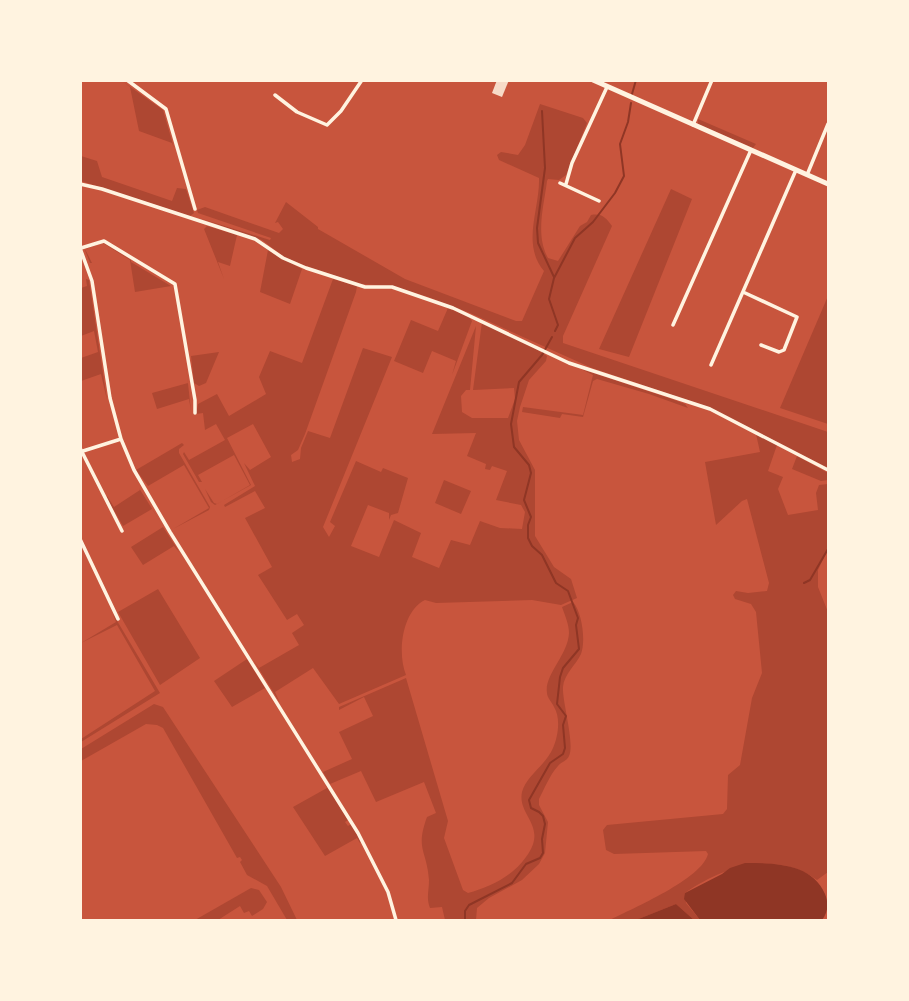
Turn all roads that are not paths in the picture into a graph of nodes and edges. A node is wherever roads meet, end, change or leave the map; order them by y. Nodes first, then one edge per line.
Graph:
1 (127, 80) edge
2 (362, 80) edge
3 (593, 80) edge
4 (712, 80) edge
5 (607, 87) junction
6 (275, 95) dead end
7 (828, 124) edge
8 (693, 125) junction
9 (751, 150) junction
10 (796, 170) junction
11 (807, 175) junction
12 (560, 183) dead end
13 (80, 184) edge
14 (566, 184) junction
15 (828, 184) edge
16 (600, 201) dead end
17 (195, 209) dead end
18 (81, 248) edge
19 (743, 292) junction
20 (673, 325) dead end
21 (761, 345) dead end
22 (711, 365) dead end
23 (195, 413) dead end
24 (121, 439) junction
25 (81, 450) edge
26 (828, 470) edge
27 (122, 531) dead end
28 (80, 539) edge
29 (118, 619) dead end
30 (396, 920) edge

1 - 17 street
2 - 6 street
3 - 5 main road
4 - 8 street
5 - 8 main road
5 - 14 street
7 - 11 street
8 - 9 main road
9 - 10 main road
9 - 20 street
10 - 11 main road
10 - 19 street
11 - 15 main road
12 - 14 street
13 - 26 street
14 - 16 street
18 - 23 street
18 - 24 street
19 - 21 street
19 - 22 street
24 - 25 street
24 - 30 street
25 - 27 street
28 - 29 street

